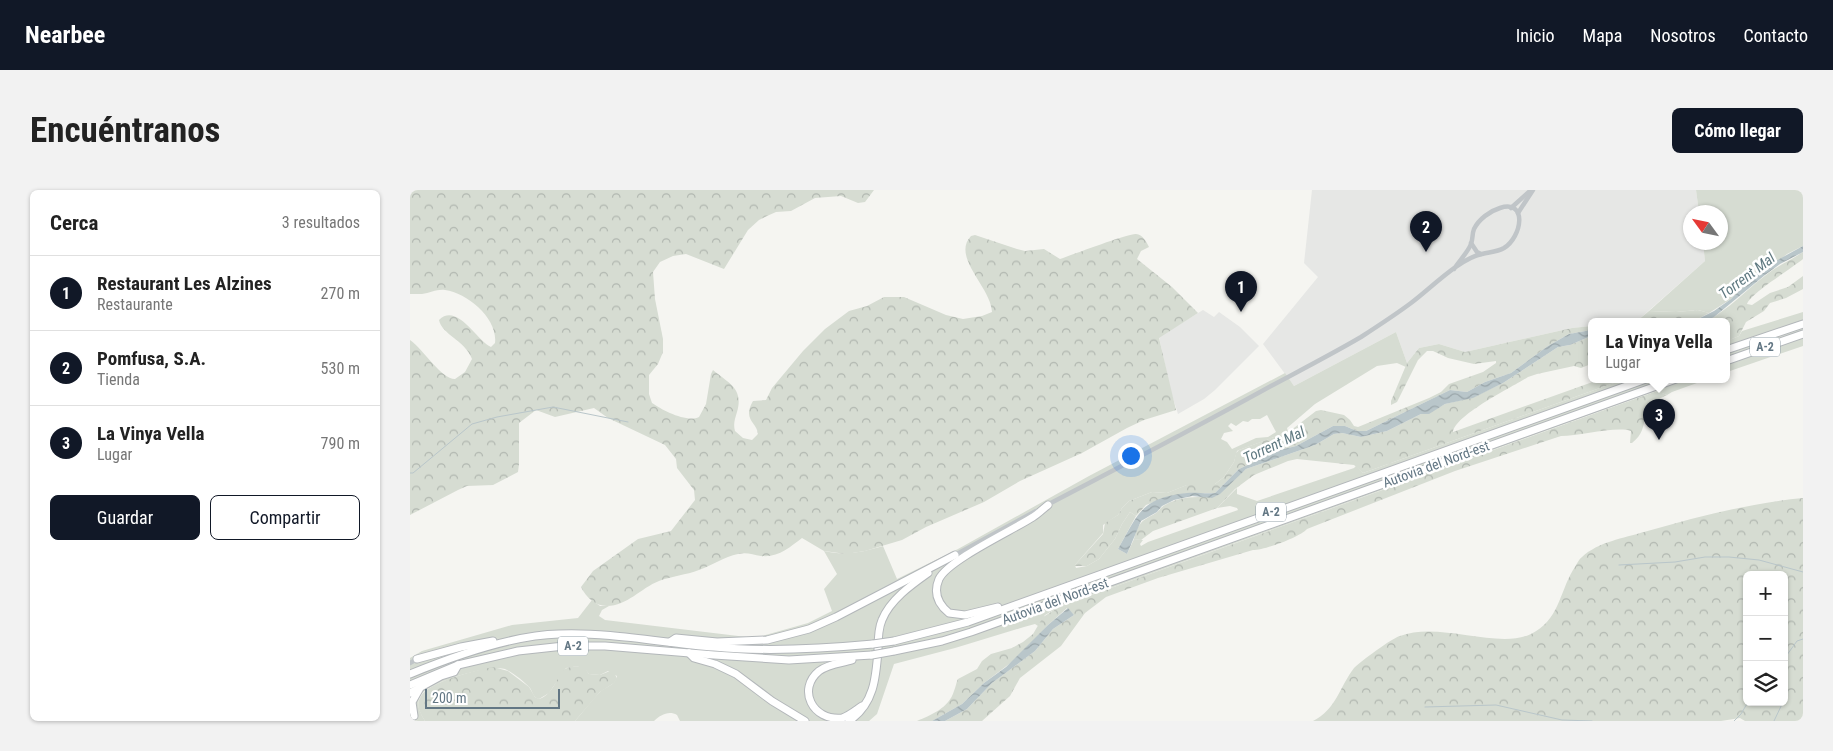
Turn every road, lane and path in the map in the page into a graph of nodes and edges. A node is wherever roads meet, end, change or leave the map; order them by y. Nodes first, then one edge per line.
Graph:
1 (1532, 190) edge
2 (1511, 208) junction
3 (1518, 213) junction
4 (1471, 243) junction
5 (1481, 254) junction
6 (1454, 269) junction
7 (1803, 324) edge
8 (1803, 334) edge
9 (1730, 349) edge
10 (1730, 360) edge
11 (1635, 383) edge
12 (1665, 383) edge
13 (1048, 505) junction
14 (955, 555) junction
15 (1011, 606) junction
16 (543, 635) junction
17 (670, 642) junction
18 (689, 653) junction
19 (870, 655) junction
20 (412, 661) edge
21 (458, 665) junction
22 (410, 674) edge
23 (410, 685) edge
24 (421, 687) junction
25 (410, 693) edge
26 (869, 702) junction
27 (413, 717) edge
28 (805, 721) edge
29 (849, 721) edge

1 - 2 street
1 - 3 street
2 - 3 street
2 - 4 street
3 - 5 street
4 - 5 street
4 - 6 street
5 - 6 street
6 - 13 street
7 - 9 highway, A-2
8 - 10 highway, A-2
11 - 15 highway, Autovia del Nord-est / A-2
12 - 19 highway, Autovia del Nord-est / A-2, bridge
13 - 14 street
13 - 15 highway
14 - 17 highway
14 - 26 highway
15 - 17 highway, Autovia del Nord-est / A-2, bridge
16 - 17 highway, Autovia del Nord-est / A-2
16 - 20 highway
16 - 22 highway, Autovia del Nord-est / A-2
18 - 19 highway, Autovia del Nord-est / A-2
18 - 21 highway, Autovia del Nord-est / A-2
18 - 28 highway
19 - 26 highway
21 - 23 highway, Autovia del Nord-est / A-2
21 - 24 highway
24 - 25 highway
24 - 27 highway
26 - 29 highway

